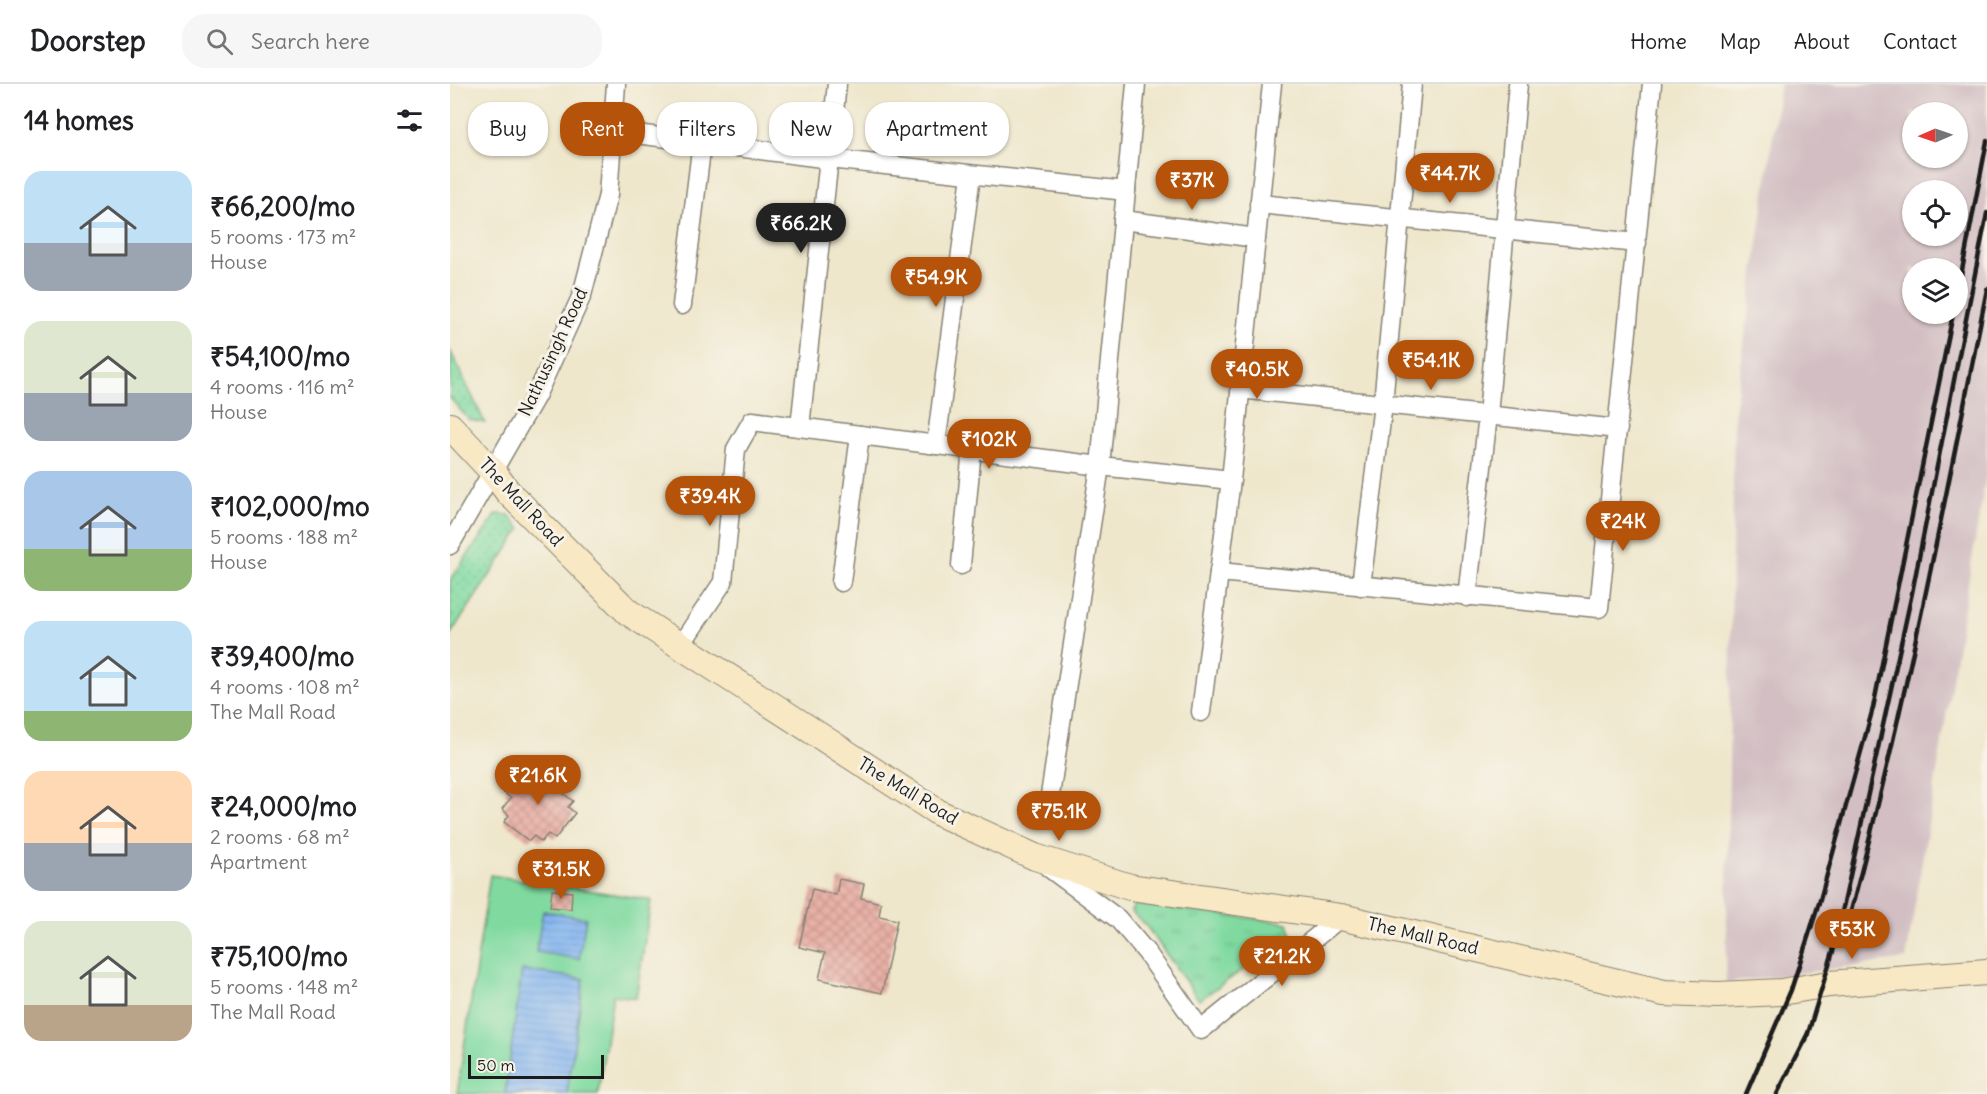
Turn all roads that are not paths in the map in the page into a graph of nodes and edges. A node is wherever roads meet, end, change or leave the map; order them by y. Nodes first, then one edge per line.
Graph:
1 (616, 84) edge
2 (837, 84) edge
3 (1136, 84) edge
4 (1272, 84) edge
5 (1412, 84) edge
6 (1518, 84) edge
7 (1652, 84) edge
8 (615, 102) edge
9 (757, 149) edge
10 (611, 156) edge
11 (700, 156) edge
12 (830, 159) junction
13 (971, 175) junction
14 (1126, 191) junction
15 (1259, 204) junction
16 (1400, 217) junction
17 (1123, 220) junction
18 (1503, 227) junction
19 (1256, 238) junction
20 (1636, 243) junction
21 (682, 305) dead end
22 (1240, 389) junction
23 (1383, 404) junction
24 (1488, 415) junction
25 (450, 426) edge
26 (800, 427) junction
27 (1618, 429) junction
28 (860, 435) junction
29 (936, 445) junction
30 (972, 449) junction
31 (1100, 466) junction
32 (493, 472) junction
33 (1231, 480) junction
34 (450, 545) edge
35 (961, 565) dead end
36 (1219, 572) junction
37 (842, 582) dead end
38 (1361, 586) junction
39 (1467, 597) junction
40 (680, 646) junction
41 (1201, 712) dead end
42 (1049, 802) dead end
43 (1035, 857) junction
44 (1341, 917) junction
45 (1987, 972) edge

1 - 8 street, Nathusingh Road
2 - 12 street
3 - 14 street
4 - 15 street
5 - 16 street
6 - 18 street
7 - 20 street
9 - 12 street
10 - 32 street, Nathusingh Road
11 - 21 street
12 - 13 street
12 - 26 street
13 - 14 street
13 - 29 street
14 - 17 street
15 - 16 street
15 - 19 street
16 - 18 street
16 - 23 street
17 - 19 street
17 - 31 street
18 - 20 street
18 - 24 street
19 - 22 street
20 - 27 street
22 - 23 street
22 - 33 street
23 - 24 street
23 - 38 street
24 - 27 street
24 - 39 street
25 - 32 street, The Mall Road
26 - 28 street
26 - 40 street
27 - 39 street
28 - 29 street
28 - 37 street
29 - 30 street
30 - 31 street
30 - 35 street
31 - 33 street
31 - 42 street
32 - 34 street, Nathusingh Road
32 - 40 street, The Mall Road
33 - 36 street
36 - 38 street
36 - 41 street
38 - 39 street
40 - 43 street, The Mall Road
43 - 44 street, The Mall Road
43 - 44 street
44 - 45 street, The Mall Road

